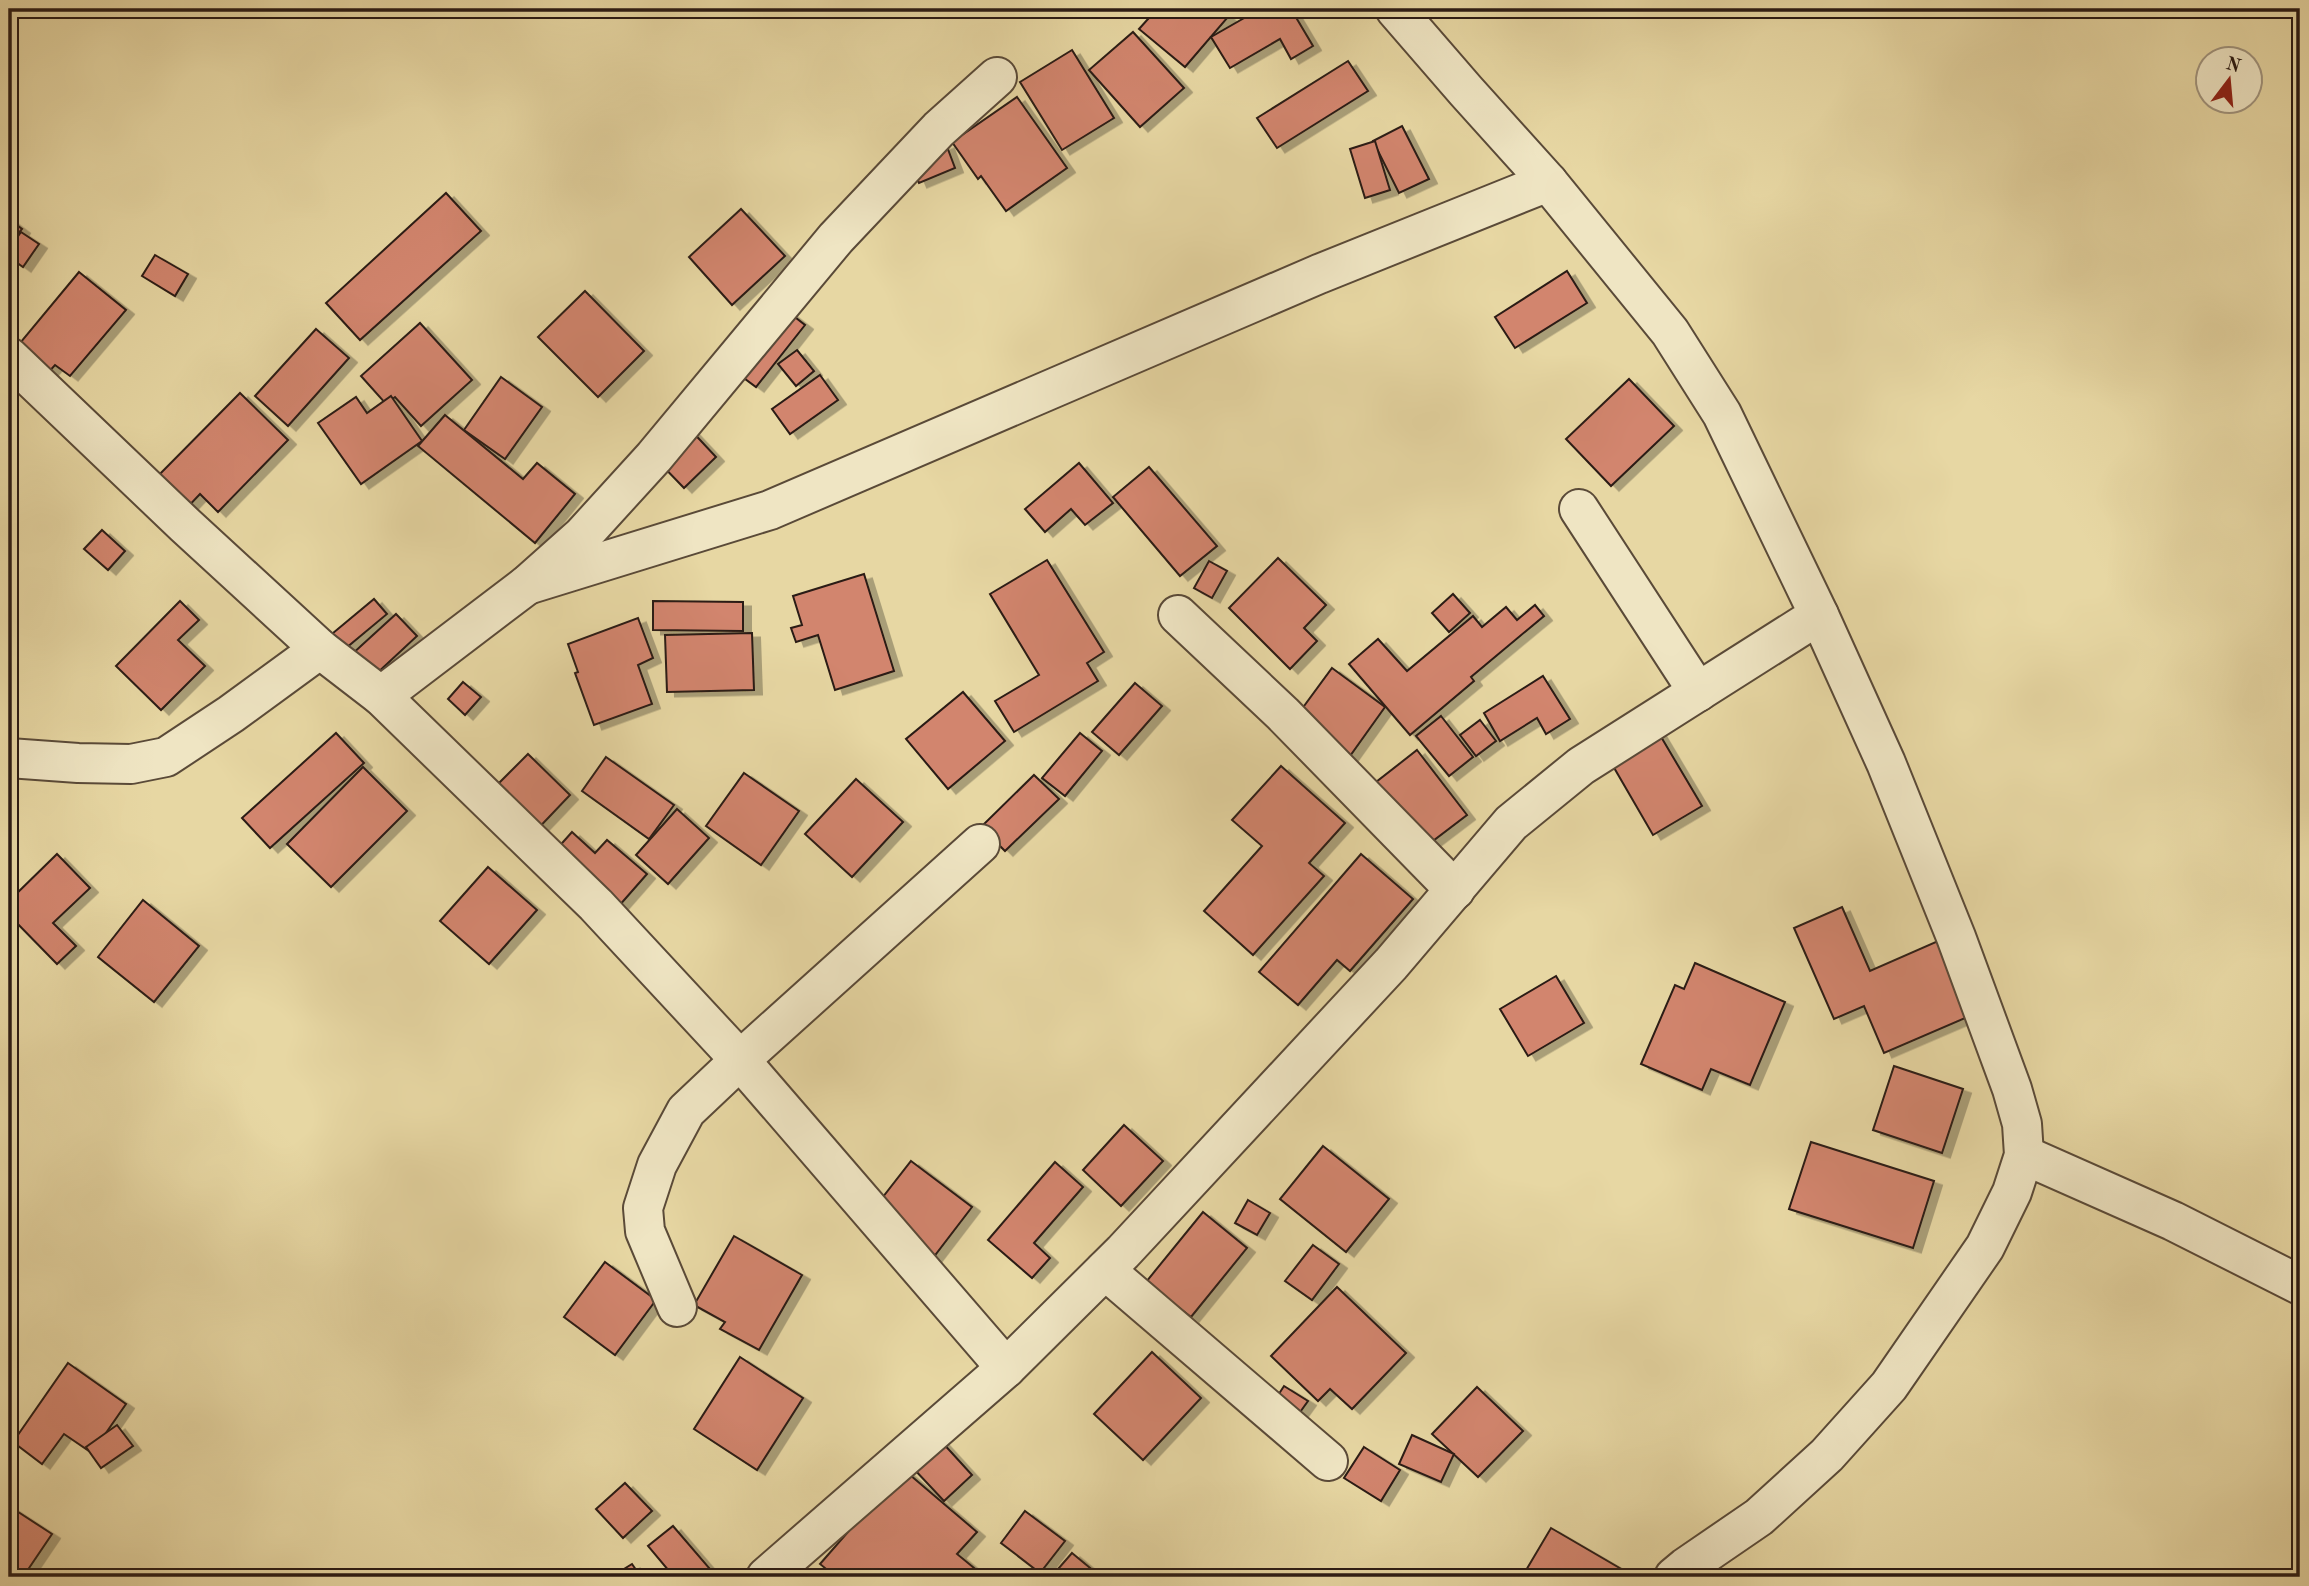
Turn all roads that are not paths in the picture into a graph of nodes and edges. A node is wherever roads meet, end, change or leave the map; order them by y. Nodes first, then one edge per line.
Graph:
1 (1395, 9) edge
2 (998, 77) dead end
3 (1548, 182) junction
4 (9, 357) edge
5 (1579, 509) dead end
6 (527, 585) junction
7 (1178, 615) dead end
8 (1819, 615) junction
9 (320, 649) junction
10 (1698, 692) junction
11 (381, 696) junction
12 (9, 758) edge
13 (980, 845) dead end
14 (1455, 890) junction
15 (740, 1060) junction
16 (2024, 1156) junction
17 (1105, 1270) junction
18 (2300, 1285) edge
19 (677, 1307) dead end
20 (1006, 1368) junction
21 (1328, 1461) dead end
22 (766, 1577) edge
23 (1674, 1577) edge

1 - 3 street
2 - 6 street
3 - 6 street
3 - 8 street
4 - 9 street
5 - 10 street
6 - 11 street
7 - 14 street
8 - 10 street
8 - 16 street
9 - 11 street
9 - 12 street
10 - 14 street
11 - 15 street
13 - 15 street
14 - 17 street
15 - 19 street
15 - 20 street
16 - 18 street
16 - 23 street
17 - 20 street
17 - 21 street
20 - 22 street

